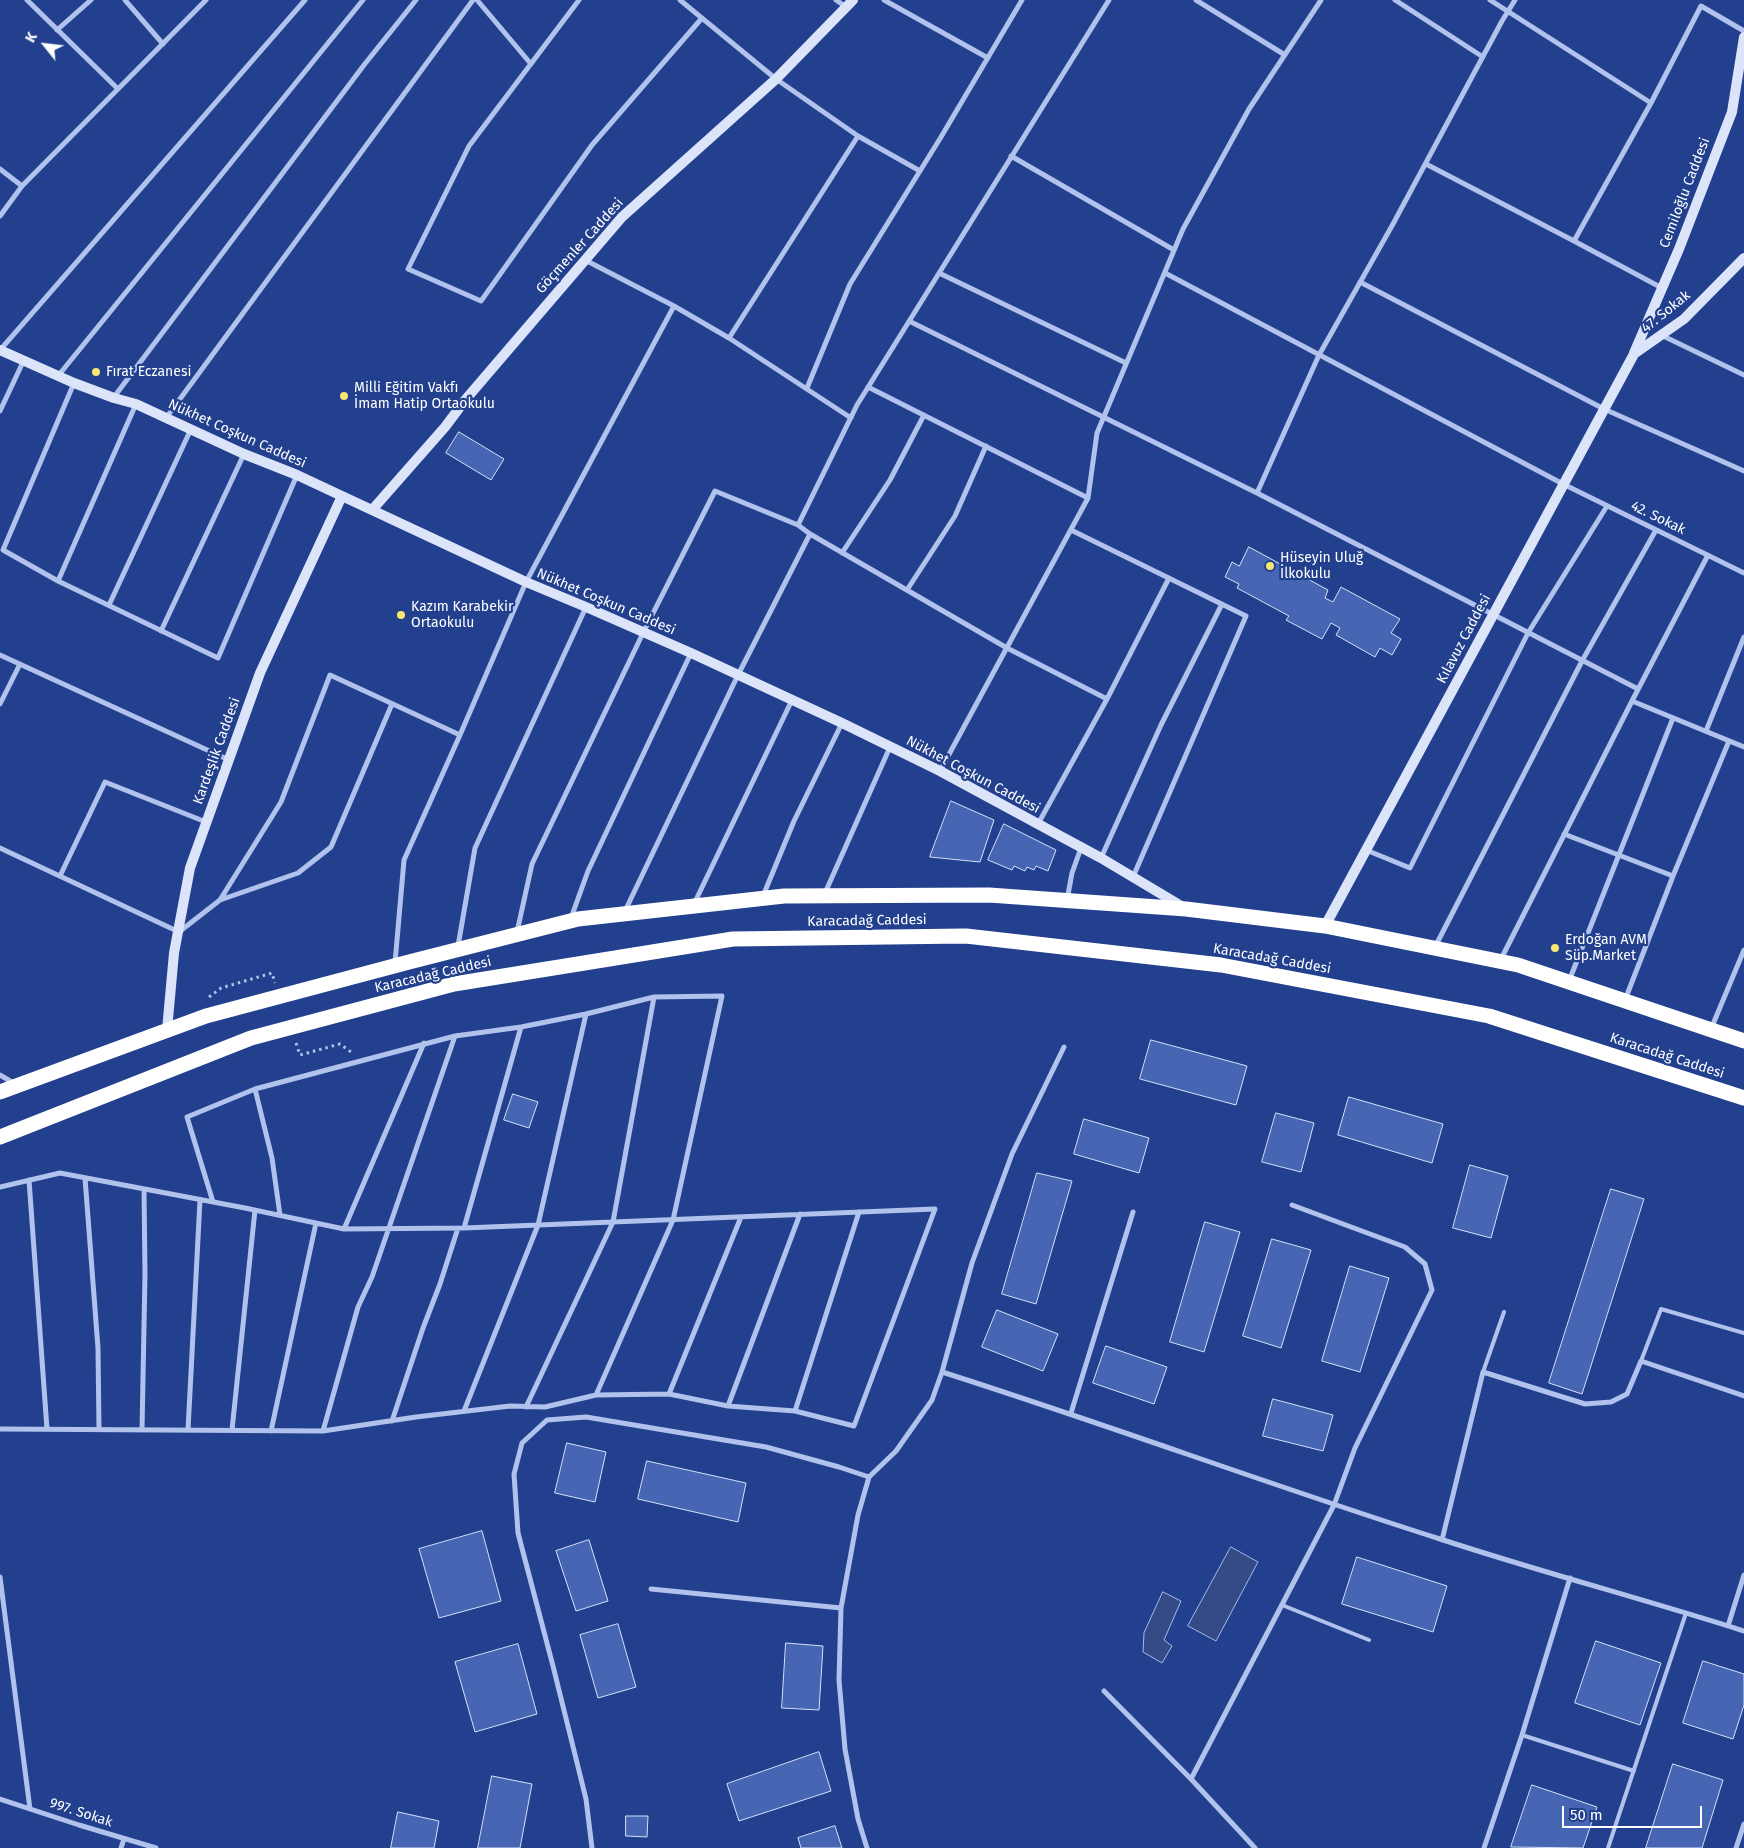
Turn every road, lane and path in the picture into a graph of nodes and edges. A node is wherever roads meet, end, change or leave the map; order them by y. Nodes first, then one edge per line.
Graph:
1 (27, 0) edge
2 (90, 0) edge
3 (125, 0) edge
4 (206, 0) edge
5 (305, 0) edge
6 (363, 0) edge
7 (416, 0) edge
8 (473, 0) edge
9 (477, 0) edge
10 (680, 0) edge
11 (836, 0) edge
12 (884, 0) edge
13 (1022, 0) edge
14 (1109, 0) edge
15 (1196, 0) edge
16 (1321, 0) edge
17 (1395, 0) edge
18 (1490, 0) edge
19 (1515, 0) edge
20 (575, 1) edge
21 (850, 4) edge
22 (1508, 12) junction
23 (702, 18) junction
24 (57, 30) junction
25 (1744, 30) edge
26 (1744, 37) edge
27 (162, 44) junction
28 (1285, 56) junction
29 (1482, 57) junction
30 (988, 58) junction
31 (531, 64) junction
32 (776, 79) junction
33 (118, 89) junction
34 (1651, 103) junction
35 (858, 136) junction
36 (1011, 156) junction
37 (1426, 164) junction
38 (0, 169) edge
39 (920, 171) junction
40 (22, 186) junction
41 (0, 216) edge
42 (1574, 241) junction
43 (1174, 250) junction
44 (584, 260) junction
45 (1743, 262) edge
46 (939, 273) junction
47 (1164, 273) junction
48 (1360, 282) junction
49 (1662, 288) junction
50 (674, 306) junction
51 (909, 321) junction
52 (1661, 335) junction
53 (729, 338) junction
54 (0, 350) edge
55 (1634, 354) junction
56 (1319, 355) junction
57 (23, 362) junction
58 (1126, 363) junction
59 (1627, 365) joint
60 (1744, 375) edge
61 (58, 376) junction
62 (74, 382) junction
63 (868, 387) junction
64 (807, 388) junction
65 (114, 398) junction
66 (136, 404) junction
67 (1604, 409) junction
68 (0, 411) edge
69 (924, 415) junction
70 (1104, 417) junction
71 (166, 418) junction
72 (851, 418) junction
73 (191, 429) junction
74 (986, 446) junction
75 (244, 454) junction
76 (1744, 471) edge
77 (297, 475) junction
78 (1563, 484) junction
79 (1257, 492) junction
80 (342, 496) junction
81 (1088, 498) junction
82 (1607, 506) junction
83 (372, 510) junction
84 (798, 526) junction
85 (1071, 530) junction
86 (1656, 530) junction
87 (810, 534) junction
88 (842, 553) junction
89 (1708, 555) junction
90 (1744, 573) edge
91 (1169, 578) junction
92 (58, 581) junction
93 (526, 582) junction
94 (907, 590) junction
95 (1222, 604) junction
96 (110, 605) junction
97 (586, 607) junction
98 (1492, 615) junction
99 (161, 631) junction
100 (643, 633) junction
101 (1528, 633) junction
102 (1744, 637) edge
103 (1007, 648) junction
104 (691, 654) junction
105 (0, 655) edge
106 (1582, 660) junction
107 (20, 664) junction
108 (738, 675) junction
109 (1638, 689) junction
110 (1107, 699) junction
111 (792, 700) junction
112 (1632, 701) junction
113 (0, 704) edge
114 (392, 704) junction
115 (1673, 718) junction
116 (842, 723) junction
117 (1706, 732) junction
118 (460, 735) junction
119 (1728, 741) junction
120 (890, 747) junction
121 (1744, 747) edge
122 (229, 760) junction
123 (940, 771) junction
124 (206, 822) junction
125 (1038, 824) junction
126 (1564, 834) junction
127 (0, 848) edge
128 (1081, 848) junction
129 (1366, 850) junction
130 (1618, 855) junction
131 (1101, 858) junction
132 (60, 876) junction
133 (1673, 876) junction
134 (1133, 878) junction
135 (823, 896) junction
136 (762, 898) junction
137 (220, 900) junction
138 (1067, 900) junction
139 (692, 906) junction
140 (1186, 909) junction
141 (624, 914) junction
142 (570, 921) junction
143 (1325, 926) junction
144 (179, 932) junction
145 (516, 935) junction
146 (1435, 948) junction
147 (458, 949) junction
148 (1744, 950) edge
149 (1500, 961) junction
150 (394, 966) junction
151 (1569, 982) junction
152 (654, 997) junction
153 (1624, 1000) junction
154 (586, 1014) junction
155 (521, 1027) junction
156 (1711, 1029) junction
157 (167, 1030) junction
158 (455, 1036) junction
159 (1744, 1041) edge
160 (424, 1043) junction
161 (1064, 1048) dead end
162 (0, 1075) edge
163 (18, 1086) junction
164 (256, 1089) junction
165 (0, 1092) edge
166 (1744, 1098) edge
167 (0, 1137) edge
168 (85, 1178) junction
169 (29, 1180) junction
170 (0, 1187) edge
171 (144, 1190) junction
172 (200, 1200) junction
173 (213, 1202) junction
174 (1292, 1205) dead end
175 (255, 1210) junction
176 (859, 1212) junction
177 (1133, 1212) dead end
178 (800, 1214) junction
179 (280, 1216) junction
180 (741, 1217) junction
181 (673, 1220) junction
182 (613, 1222) junction
183 (316, 1223) junction
184 (538, 1225) junction
185 (388, 1228) junction
186 (461, 1228) junction
187 (344, 1229) junction
188 (1504, 1312) dead end
189 (1744, 1333) edge
190 (1641, 1360) junction
191 (942, 1372) junction
192 (1483, 1372) junction
193 (669, 1394) junction
194 (596, 1395) junction
195 (1744, 1396) edge
196 (728, 1406) junction
197 (526, 1407) junction
198 (795, 1411) junction
199 (464, 1412) junction
200 (1071, 1413) junction
201 (392, 1421) junction
202 (0, 1429) edge
203 (47, 1429) junction
204 (99, 1430) junction
205 (142, 1430) junction
206 (188, 1430) junction
207 (232, 1430) junction
208 (271, 1431) junction
209 (323, 1431) junction
210 (869, 1477) junction
211 (1334, 1505) junction
212 (1442, 1540) junction
213 (1744, 1575) edge
214 (0, 1577) edge
215 (1570, 1578) junction
216 (651, 1589) dead end
217 (1282, 1605) junction
218 (841, 1608) junction
219 (1686, 1614) junction
220 (1728, 1626) junction
221 (1744, 1631) edge
222 (1369, 1640) dead end
223 (1104, 1691) dead end
224 (1522, 1735) junction
225 (1634, 1771) junction
226 (1191, 1779) junction
227 (0, 1799) edge
228 (30, 1809) junction
229 (1744, 1824) edge
230 (124, 1839) junction
231 (121, 1848) edge
232 (156, 1848) edge
233 (592, 1848) edge
234 (867, 1848) edge
235 (1255, 1848) edge
236 (1484, 1848) edge
237 (1608, 1848) edge
238 (1736, 1848) edge

1 - 24 street
2 - 24 street
3 - 27 street
4 - 27 street
5 - 54 street
6 - 61 street
7 - 65 street
8 - 71 street
9 - 31 street
10 - 23 street
11 - 21 street
12 - 30 street
13 - 30 street
14 - 36 street
15 - 28 street
16 - 28 street
17 - 29 street
18 - 22 street
19 - 22 street
20 - 31 street
21 - 32 street, Göçmenler Caddesi
22 - 29 street
22 - 34 street
23 - 31 street
23 - 32 street
24 - 33 street
25 - 34 street
26 - 49 street, Cemiloğlu Caddesi
27 - 33 street
28 - 43 street
29 - 37 street
30 - 39 street
32 - 35 street
32 - 44 street, Göçmenler Caddesi
33 - 40 street
34 - 42 street
35 - 39 street
35 - 53 street
36 - 43 street
36 - 46 street
37 - 42 street
37 - 48 street
38 - 40 street
39 - 64 street
40 - 41 street
42 - 49 street
43 - 47 street
44 - 50 street
44 - 83 street, Göçmenler Caddesi
45 - 52 street, 47. Sokak
46 - 51 street
46 - 58 street
47 - 56 street, 42. Sokak
47 - 58 street
48 - 56 street
48 - 67 street
49 - 55 street, Cemiloğlu Caddesi
50 - 53 street
50 - 93 street
51 - 63 street
51 - 70 street
52 - 55 street, 47. Sokak
52 - 60 street
53 - 64 street
54 - 57 street, Nükhet Coşkun Caddesi
55 - 59 street, 47. Sokak
56 - 78 street, 42. Sokak
56 - 79 street
57 - 61 street, Nükhet Coşkun Caddesi
57 - 68 street
58 - 70 street
59 - 67 street, Kılavuz Caddesi
61 - 62 street, Nükhet Coşkun Caddesi
62 - 65 street, Nükhet Coşkun Caddesi
62 - 92 street
63 - 69 street
63 - 72 street
64 - 72 street
65 - 66 street, Nükhet Coşkun Caddesi
66 - 71 street, Nükhet Coşkun Caddesi
66 - 92 street
67 - 76 street
67 - 78 street, Kılavuz Caddesi
69 - 74 street
69 - 88 street
70 - 79 street
70 - 81 street
71 - 73 street, Nükhet Coşkun Caddesi
72 - 84 street
73 - 75 street, Nükhet Coşkun Caddesi
73 - 96 street
74 - 81 street
74 - 94 street
75 - 77 street, Nükhet Coşkun Caddesi
75 - 99 street
77 - 80 street, Nükhet Coşkun Caddesi
77 - 99 street
78 - 82 street, 42. Sokak
78 - 98 street, Kılavuz Caddesi
79 - 98 street
80 - 83 street, Nükhet Coşkun Caddesi
80 - 122 street, Kardeşlik Caddesi
81 - 85 street
82 - 86 street, 42. Sokak
82 - 101 street
83 - 93 street, Nükhet Coşkun Caddesi
84 - 87 street
84 - 100 street
85 - 91 street
85 - 103 street
86 - 89 street, 42. Sokak
86 - 106 street
87 - 88 street
87 - 108 street
88 - 94 street
89 - 90 street, 42. Sokak
89 - 109 street
91 - 95 street
91 - 110 street
92 - 96 street
93 - 97 street, Nükhet Coşkun Caddesi
93 - 118 street
94 - 103 street
95 - 131 street
95 - 134 street
96 - 99 street
97 - 100 street, Nükhet Coşkun Caddesi
97 - 147 street
98 - 101 street
98 - 129 street, Kılavuz Caddesi
100 - 104 street, Nükhet Coşkun Caddesi
100 - 145 street
101 - 106 street
101 - 129 street
102 - 117 street
103 - 110 street
103 - 123 street
104 - 108 street, Nükhet Coşkun Caddesi
104 - 142 street
105 - 107 street
106 - 109 street
106 - 146 street
107 - 113 street
107 - 122 street
108 - 111 street, Nükhet Coşkun Caddesi
108 - 141 street
109 - 112 street
110 - 125 street
111 - 116 street, Nükhet Coşkun Caddesi
111 - 139 street
112 - 115 street
112 - 126 street
114 - 118 street
114 - 137 street
114 - 137 street
115 - 117 street
115 - 130 street
116 - 120 street, Nükhet Coşkun Caddesi
116 - 136 street
117 - 119 street
118 - 150 street
119 - 121 street
119 - 133 street
120 - 123 street, Nükhet Coşkun Caddesi
120 - 135 street
122 - 124 street, Kardeşlik Caddesi
123 - 125 street, Nükhet Coşkun Caddesi
124 - 132 street
124 - 144 street, Kardeşlik Caddesi
125 - 128 street, Nükhet Coşkun Caddesi
126 - 130 street
126 - 149 street
127 - 132 street
128 - 131 street, Nükhet Coşkun Caddesi
128 - 138 street
129 - 143 street, Kılavuz Caddesi
130 - 133 street
130 - 151 street
131 - 134 street, Nükhet Coşkun Caddesi
132 - 144 street
133 - 153 street
134 - 140 street, Nükhet Coşkun Caddesi
135 - 136 highway, Karacadağ Caddesi
135 - 138 highway, Karacadağ Caddesi
136 - 139 highway, Karacadağ Caddesi
137 - 144 street
138 - 140 highway, Karacadağ Caddesi
139 - 141 highway, Karacadağ Caddesi
140 - 143 highway, Karacadağ Caddesi
141 - 142 highway, Karacadağ Caddesi
142 - 145 highway, Karacadağ Caddesi
143 - 146 highway, Karacadağ Caddesi
144 - 157 street, Kardeşlik Caddesi
145 - 147 highway, Karacadağ Caddesi
146 - 149 highway, Karacadağ Caddesi
147 - 150 highway, Karacadağ Caddesi
148 - 156 street
149 - 151 highway, Karacadağ Caddesi
150 - 157 highway, Karacadağ Caddesi
151 - 153 highway, Karacadağ Caddesi
152 - 154 street
152 - 181 street
152 - 182 street
153 - 156 highway, Karacadağ Caddesi
154 - 155 street
154 - 184 street
155 - 158 street
155 - 186 street
156 - 159 highway, Karacadağ Caddesi
157 - 163 highway, Karacadağ Caddesi
158 - 160 street
158 - 185 street
160 - 164 street
160 - 187 street
161 - 191 street
162 - 163 street
163 - 165 highway, Karacadağ Caddesi
164 - 173 street
164 - 179 street
166 - 167 highway, Karacadağ Caddesi
168 - 169 street
168 - 171 street
168 - 204 street
169 - 170 street
169 - 203 street
171 - 172 street
171 - 205 street
172 - 173 street
172 - 206 street
173 - 175 street
174 - 211 street
175 - 179 street
175 - 207 street
176 - 178 street
176 - 198 street
176 - 198 street
177 - 200 street
178 - 180 street
178 - 196 street
179 - 183 street
180 - 181 street
180 - 193 street
181 - 182 street
181 - 194 street
182 - 184 street
182 - 197 street
183 - 187 street
183 - 208 street
184 - 186 street
184 - 199 street
185 - 186 street
185 - 187 street
185 - 209 street
186 - 201 street
188 - 192 lane
189 - 190 lane
190 - 192 street
190 - 195 street
191 - 200 street
191 - 210 street
192 - 212 street
193 - 194 street
193 - 196 street
194 - 197 street
196 - 198 street
197 - 199 street
199 - 201 street
200 - 211 street
201 - 209 street
202 - 203 street
203 - 204 street
204 - 205 street
205 - 206 street
206 - 207 street
207 - 208 street
208 - 209 street
210 - 218 street
210 - 233 street
211 - 212 street
211 - 217 street
212 - 215 street
213 - 220 street
214 - 228 street
215 - 219 street
215 - 224 street
216 - 218 street
217 - 222 lane
217 - 226 street
218 - 234 street
219 - 220 street
219 - 225 lane
220 - 221 street
223 - 226 street
224 - 225 lane
224 - 236 street
225 - 237 lane
226 - 235 street
227 - 228 street, 997. Sokak
228 - 230 street, 997. Sokak
229 - 238 street
230 - 231 street
230 - 232 street, 997. Sokak

